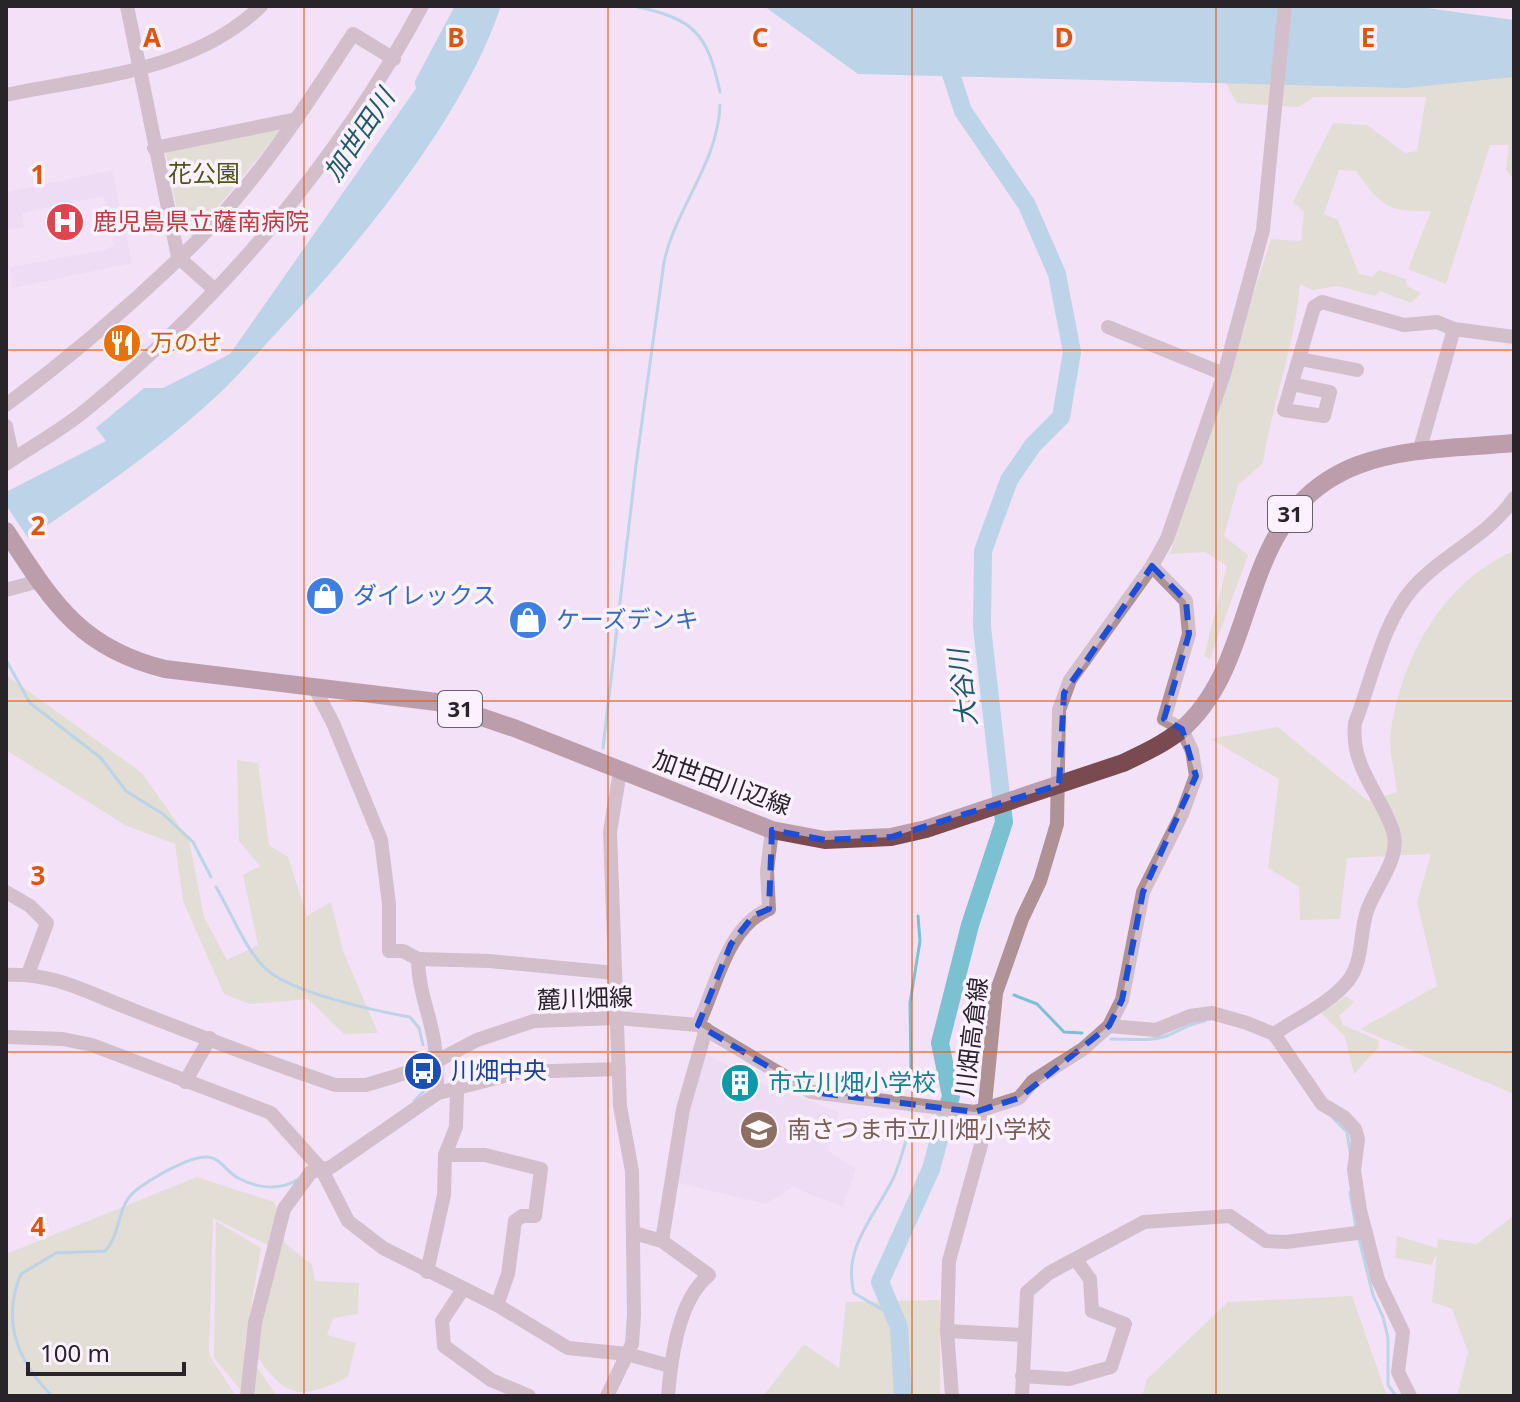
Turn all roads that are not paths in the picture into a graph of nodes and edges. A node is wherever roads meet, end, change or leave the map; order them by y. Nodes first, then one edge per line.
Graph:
1 (127, 6) edge
2 (261, 6) edge
3 (422, 6) edge
4 (1285, 6) edge
5 (394, 59) junction
6 (138, 68) junction
7 (6, 95) edge
8 (297, 119) junction
9 (154, 148) junction
10 (178, 257) junction
11 (215, 290) junction
12 (1108, 327) dead end
13 (1454, 329) junction
14 (1514, 337) edge
15 (1300, 359) junction
16 (1357, 370) dead end
17 (1224, 374) junction
18 (1292, 384) dead end
19 (6, 405) edge
20 (6, 426) edge
21 (1514, 443) edge
22 (1419, 452) junction
23 (10, 461) edge
24 (1514, 498) edge
25 (6, 531) edge
26 (1152, 566) junction
27 (39, 581) junction
28 (6, 590) edge
29 (313, 685) junction
30 (1182, 729) junction
31 (620, 771) junction
32 (1052, 788) junction
33 (772, 830) junction
34 (6, 892) edge
35 (418, 959) junction
36 (615, 973) junction
37 (28, 974) junction
38 (6, 975) edge
39 (617, 1018) junction
40 (1109, 1026) junction
41 (702, 1027) junction
42 (1274, 1034) junction
43 (7, 1038) edge
44 (210, 1038) junction
45 (433, 1063) junction
46 (619, 1069) junction
47 (185, 1082) junction
48 (457, 1091) junction
49 (438, 1093) junction
50 (980, 1111) junction
51 (445, 1155) junction
52 (322, 1170) junction
53 (634, 1233) junction
54 (1360, 1234) junction
55 (662, 1241) junction
56 (1076, 1260) junction
57 (427, 1272) junction
58 (463, 1289) junction
59 (497, 1305) junction
60 (947, 1331) junction
61 (1024, 1335) junction
62 (627, 1354) junction
63 (670, 1366) junction
64 (1022, 1376) junction
65 (247, 1396) edge
66 (529, 1396) edge
67 (607, 1396) edge
68 (668, 1396) edge
69 (952, 1396) edge
70 (1022, 1396) edge
71 (1410, 1396) edge

1 - 6 street
2 - 6 street
3 - 5 street
4 - 17 street, 川畑高倉線
5 - 8 street
5 - 11 street
6 - 7 street
6 - 9 street
8 - 9 street
8 - 10 street
9 - 10 street
10 - 11 street
10 - 19 street
11 - 23 street
12 - 17 street
13 - 14 street
13 - 15 street
13 - 22 street
15 - 16 street
15 - 18 street
17 - 26 street, 川畑高倉線
20 - 23 street
21 - 22 main road, 加世田川辺線 / 31
22 - 30 main road, 加世田川辺線 / 31
24 - 42 street
25 - 27 main road, 加世田川辺線 / 31
26 - 30 street
26 - 32 street, 川畑高倉線
27 - 28 street
27 - 29 main road, 加世田川辺線 / 31
29 - 31 main road, 加世田川辺線 / 31
29 - 35 street
30 - 32 main road, 加世田川辺線 / 31
30 - 40 street
31 - 33 main road, 加世田川辺線 / 31
31 - 36 street
32 - 33 main road, 加世田川辺線 / 31
32 - 50 street, 川畑高倉線
33 - 41 street
34 - 37 street
35 - 36 street
35 - 45 street
36 - 39 street
37 - 38 street, 麓川畑線
37 - 44 street, 麓川畑線
39 - 41 street, 麓川畑線
39 - 45 street, 麓川畑線
39 - 46 street
40 - 42 street
40 - 50 street
41 - 50 street, 麓川畑線
41 - 55 street
42 - 54 street
43 - 47 street
44 - 45 street, 麓川畑線
44 - 47 street
45 - 49 street
46 - 48 street
46 - 53 street
47 - 52 street
48 - 49 street
48 - 51 street
49 - 52 street
50 - 60 street, 川畑高倉線
51 - 57 street
51 - 59 street
52 - 57 street
52 - 65 street
53 - 55 street
53 - 62 street
54 - 56 street
54 - 71 street
55 - 63 street
56 - 61 street
56 - 64 street
57 - 58 street
58 - 59 street
58 - 66 street
59 - 62 street
60 - 61 street
60 - 69 street, 川畑高倉線
61 - 64 street
62 - 63 street
62 - 67 street
63 - 68 street
64 - 70 street

